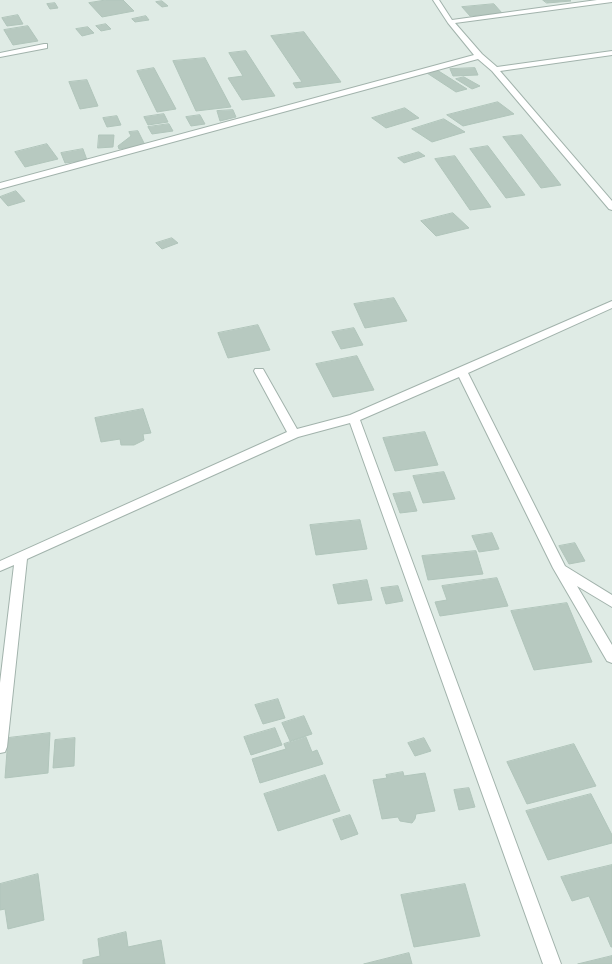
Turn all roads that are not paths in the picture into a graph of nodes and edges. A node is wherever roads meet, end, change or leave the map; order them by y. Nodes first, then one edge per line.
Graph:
1 (436, 0) edge
2 (612, 0) edge
3 (450, 22) junction
4 (44, 46) dead end
5 (612, 53) edge
6 (0, 55) edge
7 (479, 56) junction
8 (495, 69) junction
9 (0, 186) edge
10 (612, 207) edge
11 (612, 304) edge
12 (259, 371) dead end
13 (462, 372) junction
14 (354, 418) junction
15 (294, 434) junction
16 (21, 557) junction
17 (0, 566) edge
18 (559, 568) junction
19 (612, 602) edge
20 (612, 657) edge
21 (0, 748) edge
22 (552, 964) edge

1 - 3 lane
2 - 3 lane
3 - 7 lane
4 - 6 lane
5 - 8 lane
7 - 8 lane
7 - 9 lane
8 - 10 lane
11 - 13 lane
12 - 15 lane
13 - 14 lane
13 - 18 lane
14 - 15 lane
14 - 22 lane
15 - 16 lane
16 - 17 lane
16 - 21 lane
18 - 19 lane
18 - 20 lane

